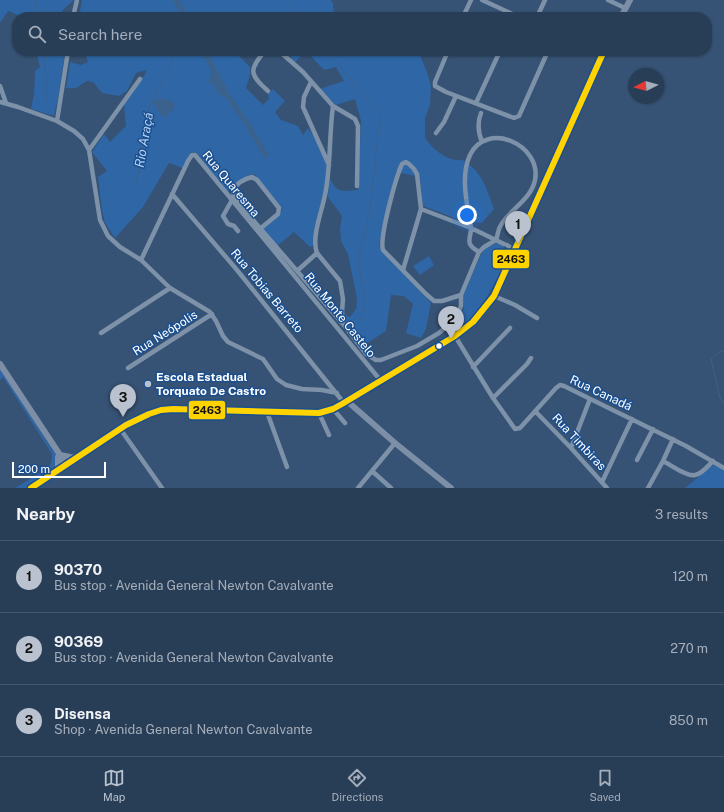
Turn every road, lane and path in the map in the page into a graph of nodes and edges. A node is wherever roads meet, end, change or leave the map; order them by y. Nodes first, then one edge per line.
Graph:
1 (77, 0) edge
2 (471, 0) edge
3 (482, 0) edge
4 (545, 0) edge
5 (608, 0) edge
6 (630, 0) edge
7 (625, 8) junction
8 (74, 12) edge
9 (465, 12) edge
10 (507, 12) edge
11 (539, 12) edge
12 (623, 12) edge
13 (67, 56) edge
14 (261, 56) edge
15 (285, 56) edge
16 (446, 56) edge
17 (498, 56) edge
18 (546, 56) edge
19 (601, 56) edge
20 (140, 79) dead end
21 (311, 82) junction
22 (0, 86) edge
23 (268, 91) dead end
24 (0, 94) edge
25 (456, 96) junction
26 (3, 102) edge
27 (476, 103) junction
28 (333, 106) junction
29 (481, 113) dead end
30 (57, 121) junction
31 (436, 133) dead end
32 (482, 142) junction
33 (89, 150) junction
34 (329, 167) junction
35 (357, 186) dead end
36 (172, 194) junction
37 (232, 200) junction
38 (421, 209) junction
39 (261, 228) junction
40 (471, 228) junction
41 (238, 231) dead end
42 (496, 240) junction
43 (514, 250) junction
44 (479, 252) junction
45 (317, 253) junction
46 (141, 260) junction
47 (283, 262) joint
48 (403, 270) junction
49 (297, 271) junction
50 (170, 288) junction
51 (460, 295) junction
52 (494, 296) junction
53 (212, 314) junction
54 (537, 318) dead end
55 (343, 324) junction
56 (510, 328) dead end
57 (101, 332) dead end
58 (455, 336) junction
59 (531, 358) dead end
60 (0, 364) edge
61 (473, 367) junction
62 (128, 368) dead end
63 (382, 381) junction
64 (338, 393) junction
65 (493, 398) junction
66 (590, 399) junction
67 (346, 402) junction
68 (333, 409) junction
69 (535, 411) junction
70 (267, 412) junction
71 (319, 413) junction
72 (632, 419) junction
73 (345, 424) dead end
74 (653, 429) junction
75 (121, 430) junction
76 (329, 435) dead end
77 (672, 439) junction
78 (395, 443) junction
79 (571, 448) junction
80 (59, 456) junction
81 (79, 458) junction
82 (637, 460) dead end
83 (663, 461) junction
84 (713, 461) junction
85 (65, 466) junction
86 (287, 467) dead end
87 (724, 468) edge
88 (372, 471) junction
89 (56, 473) junction
90 (602, 482) junction
91 (31, 488) edge
92 (162, 488) edge
93 (358, 488) edge
94 (392, 488) edge
95 (451, 488) edge
96 (607, 488) edge
97 (648, 488) edge

1 - 8 street
2 - 9 street
3 - 10 street
4 - 11 street
5 - 7 street
6 - 7 main road
7 - 12 main road
13 - 30 street
14 - 23 street
15 - 21 street
16 - 25 street
17 - 27 street
18 - 27 street
19 - 43 main road
20 - 33 street
21 - 28 street
21 - 34 street
22 - 26 street
24 - 26 street
25 - 27 street
25 - 31 street
26 - 30 street
28 - 34 street
28 - 35 street
29 - 32 street
30 - 33 street
32 - 40 street
32 - 42 street
33 - 46 street
34 - 45 street
36 - 37 street, Rua Quaresma
36 - 46 street, Rua Quaresma
36 - 64 street, Rua Tobias Barreto
37 - 41 street
37 - 47 street, Rua Quaresma
38 - 40 street
38 - 48 street
38 - 48 street
39 - 39 street
39 - 49 street
40 - 42 street
40 - 44 street
42 - 43 street
42 - 44 street
43 - 52 main road
44 - 51 street
45 - 49 street
45 - 55 street
46 - 50 street
47 - 63 street, Rua Monte Castelo
48 - 51 street
49 - 55 street
50 - 53 street
50 - 57 street
51 - 55 street
52 - 54 street
52 - 58 main road
53 - 62 street, Rua Neópolis
53 - 64 street
56 - 61 street
58 - 61 street, Rua Canadá
58 - 63 main road
59 - 65 street
60 - 80 main road
61 - 65 street, Rua Canadá
63 - 67 main road
64 - 67 street, Rua Tobias Barreto
65 - 69 street, Rua Canadá
66 - 69 street, Rua Canadá
66 - 72 street, Rua Canadá
66 - 79 street
67 - 68 main road
67 - 78 main road
68 - 71 main road
68 - 73 street
69 - 79 street, Rua Timbiras
70 - 71 main road
70 - 75 main road
70 - 86 street
71 - 76 street
72 - 74 street, Rua Canadá
72 - 90 street
74 - 77 street, Rua Canadá
74 - 82 street
75 - 81 main road
75 - 92 street
77 - 83 street
77 - 84 street, Rua Canadá
78 - 88 street
78 - 95 main road
79 - 90 street, Rua Timbiras
80 - 81 main road
80 - 85 main road
80 - 89 main road
81 - 85 main road
83 - 84 street
83 - 97 street
84 - 87 street, Rua Canadá
85 - 89 main road
88 - 93 street
88 - 94 street
89 - 91 main road
90 - 96 street, Rua Timbiras

